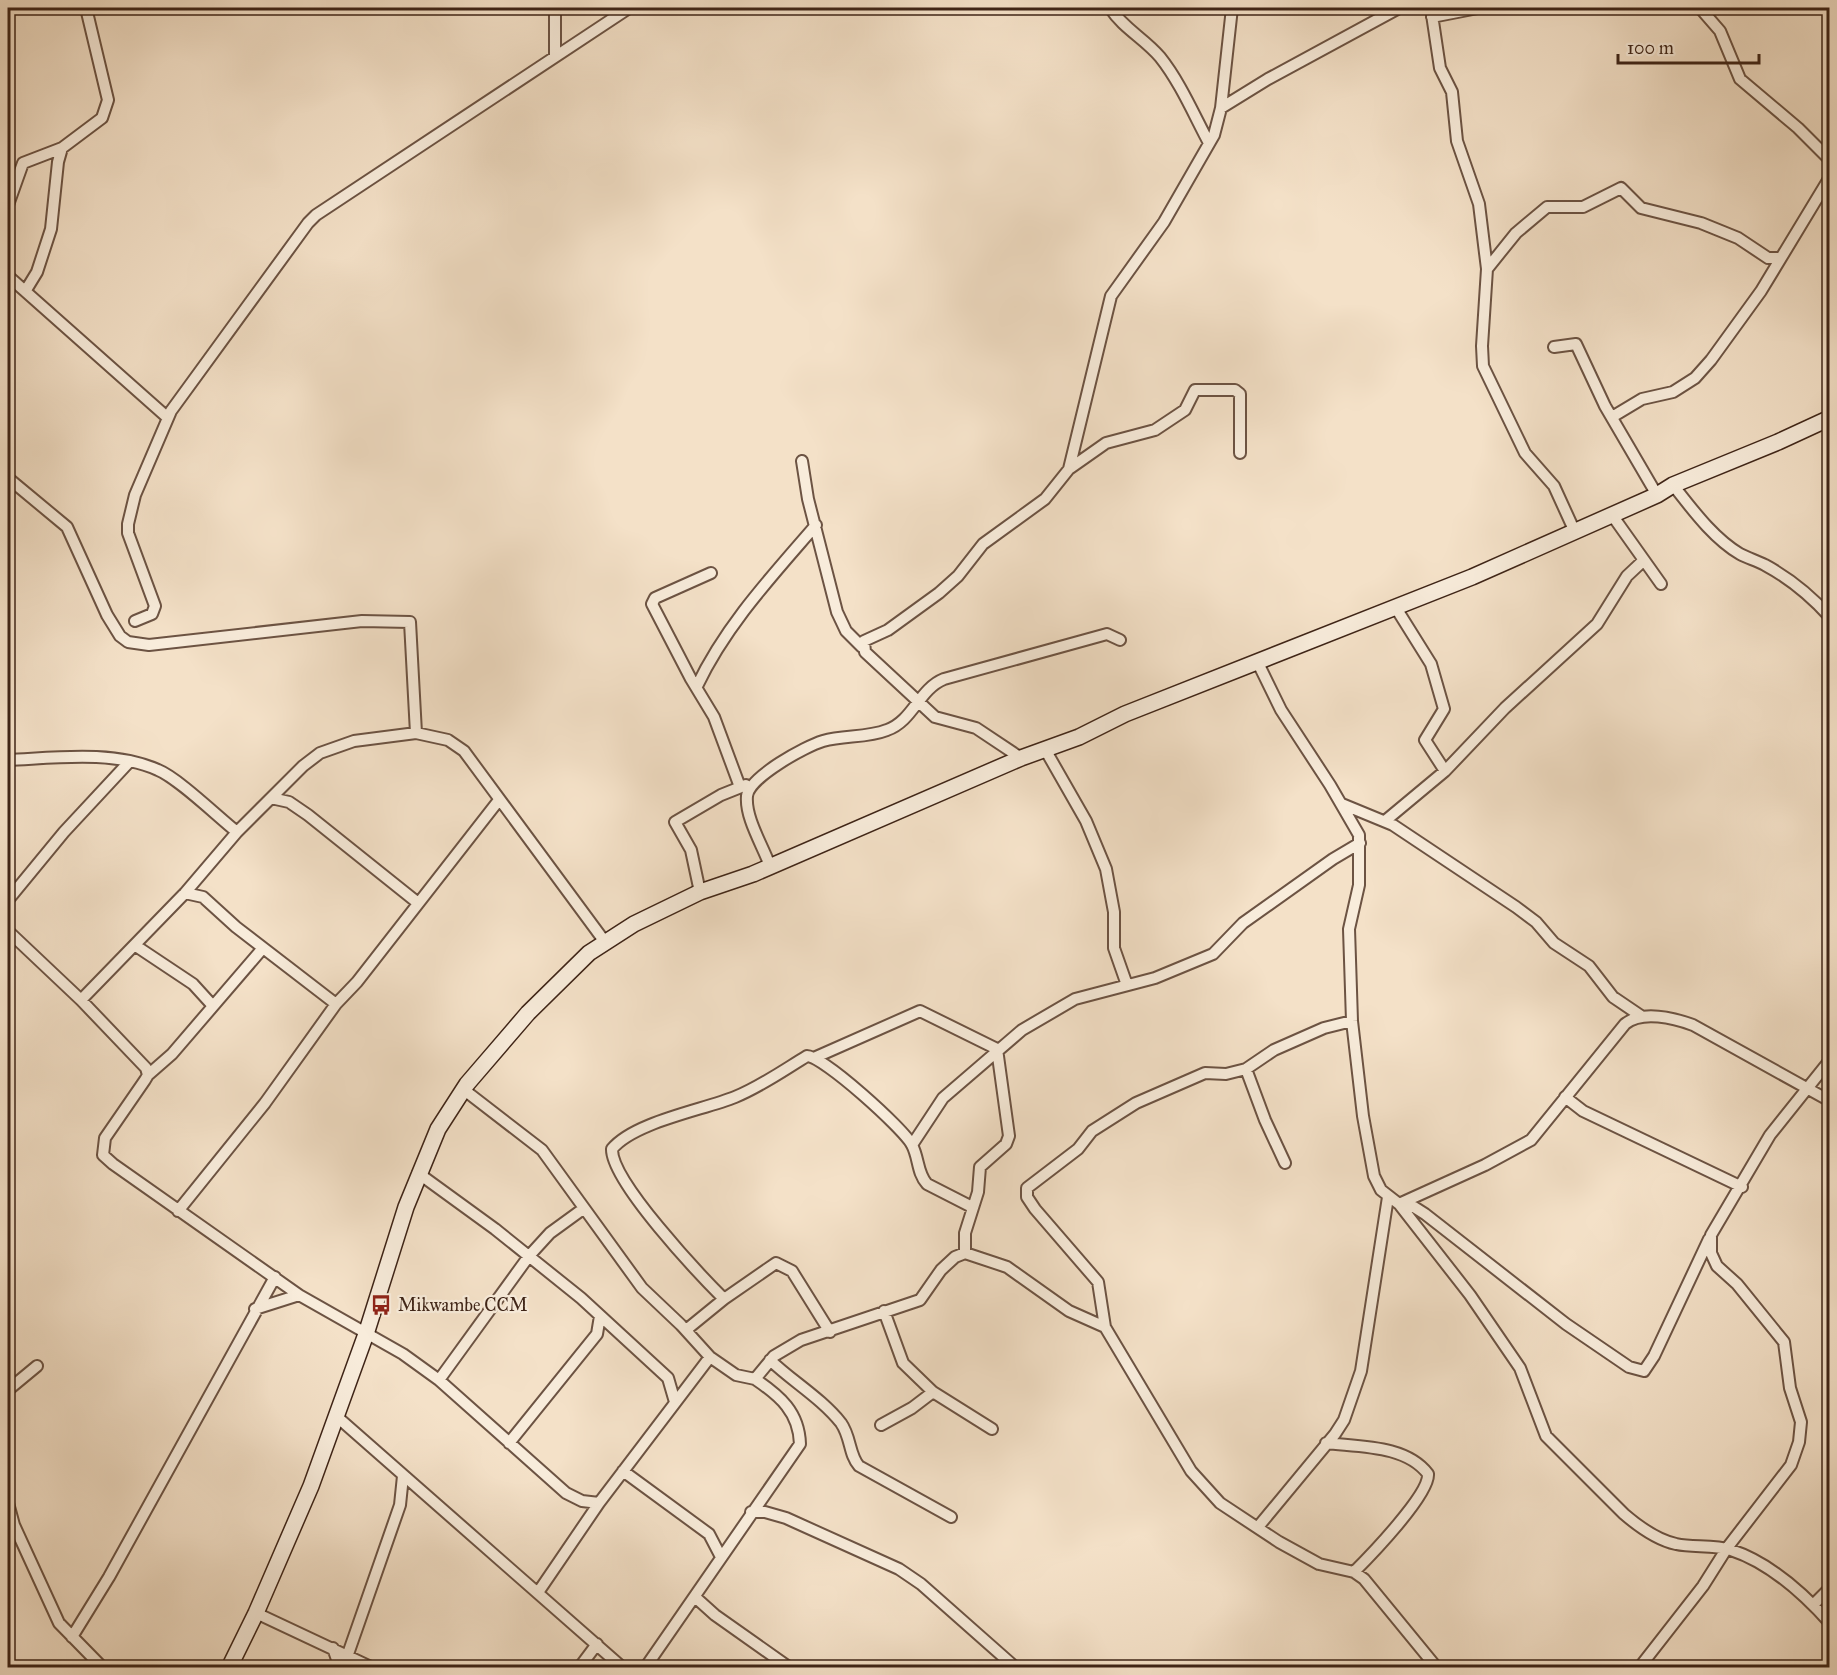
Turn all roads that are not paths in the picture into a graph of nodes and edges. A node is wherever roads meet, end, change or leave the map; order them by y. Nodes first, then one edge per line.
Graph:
1 (86, 8) edge
2 (555, 8) edge
3 (629, 8) edge
4 (1110, 8) edge
5 (1232, 8) edge
6 (1398, 8) edge
7 (1478, 8) edge
8 (1700, 8) edge
9 (1432, 12) edge
10 (555, 55) junction
11 (1221, 108) junction
12 (1209, 143) junction
13 (62, 148) junction
14 (1830, 160) edge
15 (1830, 177) edge
16 (8, 206) edge
17 (1780, 258) junction
18 (1487, 269) junction
19 (8, 276) edge
20 (26, 290) junction
21 (1554, 347) dead end
22 (1612, 417) junction
23 (168, 418) junction
24 (1826, 422) edge
25 (1240, 453) dead end
26 (802, 461) dead end
27 (1069, 469) junction
28 (8, 478) edge
29 (1673, 485) junction
30 (1657, 495) junction
31 (1612, 515) junction
32 (816, 525) junction
33 (1575, 532) junction
34 (1644, 560) junction
35 (711, 573) dead end
36 (1660, 584) dead end
37 (1396, 608) junction
38 (1830, 617) edge
39 (135, 621) dead end
40 (1120, 640) dead end
41 (862, 647) junction
42 (1257, 661) junction
43 (696, 686) junction
44 (917, 701) junction
45 (416, 733) junction
46 (1046, 751) junction
47 (1021, 758) junction
48 (8, 760) edge
49 (130, 761) junction
50 (1445, 771) junction
51 (754, 781) junction
52 (740, 787) junction
53 (271, 798) junction
54 (499, 800) junction
55 (1342, 804) junction
56 (1385, 821) junction
57 (237, 832) junction
58 (1360, 843) junction
59 (770, 866) junction
60 (199, 878) junction
61 (700, 892) junction
62 (185, 893) junction
63 (203, 897) junction
64 (8, 900) edge
65 (418, 903) junction
66 (8, 931) edge
67 (605, 942) junction
68 (136, 946) junction
69 (263, 948) junction
70 (1127, 985) junction
71 (81, 1000) junction
72 (336, 1004) junction
73 (213, 1006) junction
74 (1641, 1016) junction
75 (1352, 1021) junction
76 (997, 1049) junction
77 (816, 1057) junction
78 (1830, 1060) edge
79 (1246, 1069) junction
80 (148, 1075) junction
81 (1806, 1086) junction
82 (463, 1089) junction
83 (1565, 1097) junction
84 (1830, 1101) edge
85 (912, 1145) junction
86 (1285, 1163) dead end
87 (418, 1173) junction
88 (1742, 1187) junction
89 (1388, 1197) junction
90 (1399, 1204) junction
91 (972, 1208) junction
92 (583, 1209) junction
93 (178, 1211) junction
94 (1711, 1235) junction
95 (965, 1253) junction
96 (529, 1256) junction
97 (1717, 1266) junction
98 (1695, 1268) junction
99 (275, 1277) junction
100 (299, 1295) junction
101 (724, 1299) junction
102 (255, 1309) junction
103 (884, 1311) junction
104 (600, 1316) junction
105 (1105, 1327) junction
106 (686, 1330) junction
107 (830, 1332) junction
108 (366, 1334) junction
109 (710, 1357) junction
110 (770, 1360) junction
111 (37, 1366) dead end
112 (668, 1378) junction
113 (439, 1380) junction
114 (755, 1380) junction
115 (690, 1383) junction
116 (8, 1390) edge
117 (933, 1392) junction
118 (675, 1402) junction
119 (335, 1415) junction
120 (881, 1425) dead end
121 (992, 1429) dead end
122 (509, 1443) junction
123 (1326, 1443) junction
124 (623, 1471) junction
125 (403, 1476) junction
126 (8, 1503) edge
127 (599, 1503) junction
128 (751, 1512) junction
129 (951, 1517) dead end
130 (1258, 1527) junction
131 (734, 1536) junction
132 (713, 1539) junction
133 (1727, 1548) junction
134 (721, 1557) junction
135 (1354, 1572) junction
136 (1830, 1588) edge
137 (539, 1591) junction
138 (695, 1597) junction
139 (1813, 1605) junction
140 (256, 1613) junction
141 (1830, 1623) edge
142 (72, 1637) junction
143 (597, 1644) junction
144 (333, 1648) junction
145 (348, 1654) junction
146 (103, 1668) edge
147 (229, 1668) edge
148 (340, 1668) edge
149 (373, 1668) edge
150 (579, 1668) edge
151 (623, 1668) edge
152 (645, 1668) edge
153 (790, 1668) edge
154 (1016, 1668) edge
155 (1437, 1668) edge
156 (1639, 1668) edge

1 - 13 street
2 - 10 street
3 - 10 street
4 - 12 street
5 - 11 street
6 - 11 street
7 - 9 street
8 - 14 street
9 - 18 street
10 - 23 street
11 - 12 street
12 - 27 street
13 - 16 street
13 - 20 street
15 - 17 street
17 - 18 street
17 - 22 street
18 - 33 street
19 - 20 street
20 - 23 street
21 - 22 street
22 - 30 street
23 - 39 street
24 - 29 main road
25 - 27 street
26 - 32 street
27 - 41 street
28 - 45 street
29 - 30 main road
29 - 38 street
30 - 31 main road
31 - 33 main road
31 - 34 street
32 - 41 street
32 - 43 street
33 - 37 main road
34 - 36 street
34 - 50 street
35 - 43 street
37 - 42 main road
37 - 50 street
40 - 44 street
41 - 44 street
42 - 46 main road
42 - 55 street
43 - 52 street
44 - 47 street
44 - 51 street
45 - 53 street
45 - 54 street
46 - 47 main road
46 - 70 street
47 - 59 main road
48 - 49 street
49 - 57 street
49 - 64 street
50 - 56 street
51 - 52 street
51 - 59 street
52 - 61 street
53 - 57 street
53 - 65 street
54 - 65 street
54 - 67 street
55 - 56 street
55 - 58 street
56 - 74 street
57 - 60 street
58 - 70 street
58 - 75 street
59 - 61 main road
60 - 62 street
60 - 63 street
61 - 67 main road
62 - 63 street
62 - 68 street
63 - 69 street
65 - 72 street
66 - 71 street
67 - 82 main road
68 - 71 street
68 - 73 street
69 - 72 street
69 - 73 street
70 - 76 street
71 - 80 street
72 - 93 street
73 - 80 street
74 - 81 street
74 - 83 street
75 - 79 street
75 - 89 street
76 - 77 street
76 - 85 street
76 - 91 street
77 - 85 street
77 - 101 street
78 - 81 street
79 - 86 street
79 - 105 street
80 - 93 street
81 - 84 street
81 - 88 street
82 - 87 main road
82 - 92 street
83 - 88 street
83 - 90 street
85 - 91 street
87 - 96 street
87 - 108 main road
88 - 94 street
89 - 90 street
89 - 123 street
90 - 98 street
90 - 133 street
91 - 95 street
92 - 96 street
92 - 106 street
93 - 99 street
94 - 97 street
94 - 98 street
95 - 103 street
95 - 105 street
96 - 104 street
96 - 113 street
97 - 98 street
97 - 133 street
99 - 100 street
99 - 102 street
100 - 102 street
100 - 108 street
101 - 106 street
101 - 107 street
102 - 142 street
103 - 107 street
103 - 117 street
104 - 112 street
104 - 122 street
105 - 130 street
106 - 109 street
107 - 110 street
108 - 113 street
108 - 119 main road
109 - 114 street
109 - 115 street
110 - 114 street
110 - 129 street
111 - 116 street
112 - 115 street
112 - 118 street
113 - 122 street
114 - 128 street
115 - 118 street
117 - 120 street
117 - 121 street
118 - 124 street
119 - 125 street
119 - 140 main road
122 - 127 street
123 - 130 street
123 - 135 street
124 - 127 street
124 - 132 street
125 - 137 street
125 - 145 street
126 - 142 street
127 - 137 street
128 - 131 street
128 - 154 street
130 - 135 street
131 - 132 street
131 - 134 street
132 - 134 street
133 - 139 street
133 - 156 street
134 - 138 street
135 - 155 street
136 - 139 street
137 - 143 street
138 - 152 street
138 - 153 street
139 - 141 street
140 - 144 street
140 - 147 main road
142 - 146 street
143 - 150 street
143 - 151 street
144 - 145 street
144 - 148 street
145 - 149 street

